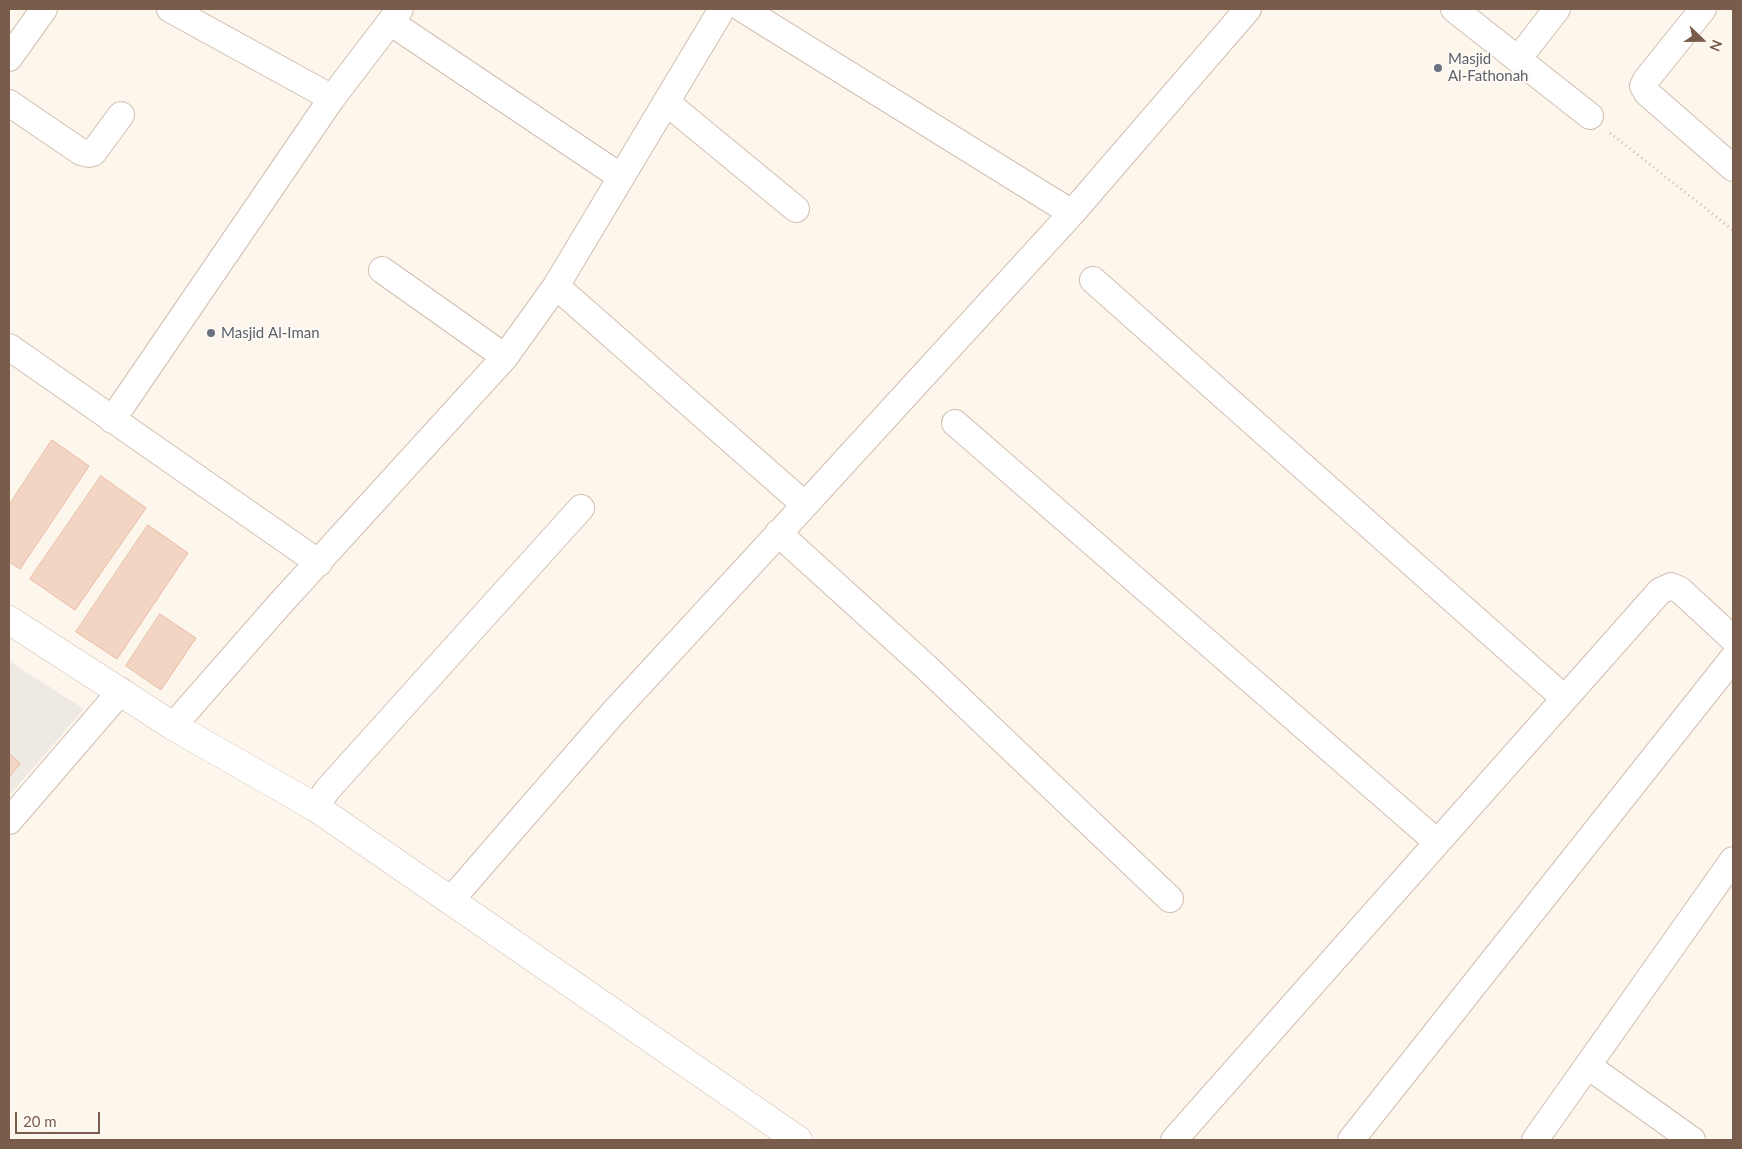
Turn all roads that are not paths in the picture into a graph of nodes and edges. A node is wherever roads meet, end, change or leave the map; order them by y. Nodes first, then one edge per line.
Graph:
1 (44, 9) edge
2 (170, 9) edge
3 (722, 9) edge
4 (1248, 9) edge
5 (1454, 9) edge
6 (1557, 9) edge
7 (1703, 9) edge
8 (752, 11) edge
9 (395, 15) edge
10 (9, 58) edge
11 (1518, 59) junction
12 (332, 98) junction
13 (666, 102) junction
14 (9, 103) edge
15 (121, 115) dead end
16 (1590, 116) road end
17 (1733, 168) edge
18 (621, 177) junction
19 (796, 209) dead end
20 (1072, 213) junction
21 (382, 270) dead end
22 (1093, 280) dead end
23 (556, 286) junction
24 (9, 347) edge
25 (506, 357) junction
26 (112, 420) junction
27 (955, 423) dead end
28 (805, 506) junction
29 (581, 508) dead end
30 (778, 533) junction
31 (319, 563) junction
32 (9, 620) edge
33 (1733, 639) edge
34 (1733, 658) edge
35 (120, 691) junction
36 (1564, 698) junction
37 (173, 726) junction
38 (315, 807) junction
39 (9, 821) edge
40 (1437, 842) junction
41 (1733, 860) edge
42 (1170, 899) dead end
43 (450, 902) junction
44 (1588, 1066) junction
45 (798, 1140) edge
46 (1174, 1140) edge
47 (1351, 1140) edge
48 (1536, 1140) edge
49 (1692, 1140) edge

1 - 10 street
2 - 12 street
3 - 13 street
4 - 20 street
5 - 11 street
6 - 11 street
7 - 17 street
8 - 20 street
9 - 12 street
9 - 18 street
11 - 16 street
12 - 26 street
13 - 18 street
13 - 19 street
14 - 15 street
18 - 23 street
20 - 28 street
21 - 25 street
22 - 36 street
23 - 25 street
23 - 28 street
24 - 26 street
25 - 31 street
26 - 31 street
27 - 40 street
28 - 30 street
29 - 38 street
30 - 42 street
30 - 43 street
31 - 37 street
32 - 35 street
33 - 36 street
34 - 47 street
35 - 37 street
35 - 39 street
36 - 40 street
37 - 38 street
38 - 43 street
40 - 46 street
41 - 44 street
43 - 45 street
44 - 48 street
44 - 49 street

